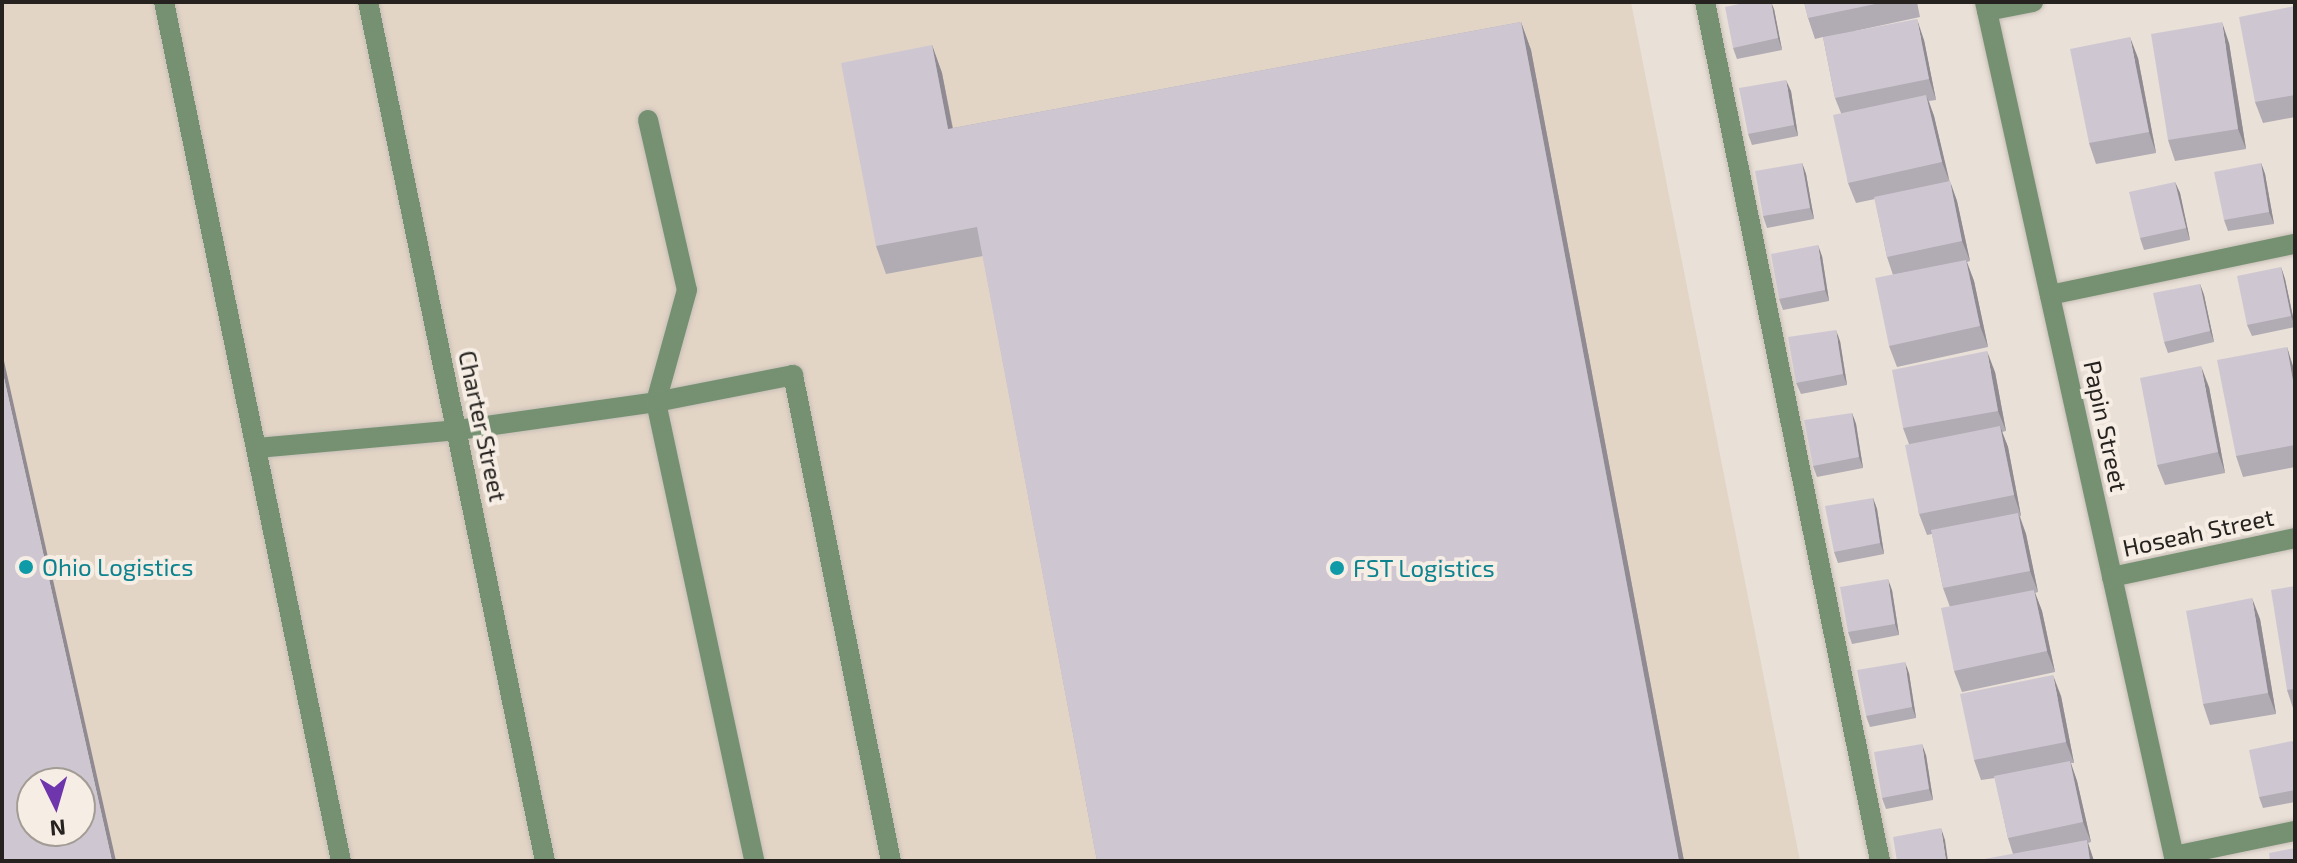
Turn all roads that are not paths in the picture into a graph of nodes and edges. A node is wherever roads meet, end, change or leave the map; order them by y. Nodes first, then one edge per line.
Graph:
1 (164, 2) edge
2 (368, 2) edge
3 (1705, 2) edge
4 (2033, 2) edge
5 (1986, 6) edge
6 (648, 120) dead end
7 (2295, 244) edge
8 (2050, 295) junction
9 (656, 402) junction
10 (458, 430) junction
11 (257, 448) junction
12 (2295, 538) edge
13 (2112, 577) junction
14 (2295, 831) edge
15 (2174, 858) edge
16 (341, 861) edge
17 (545, 861) edge
18 (754, 861) edge
19 (891, 861) edge
20 (1880, 861) edge

1 - 11 street
2 - 10 street, Charter Street
3 - 20 street
4 - 5 street
5 - 8 street, Papin Street
6 - 9 street
7 - 8 street
8 - 13 street, Papin Street
9 - 10 street
9 - 18 street
9 - 19 street
10 - 11 street
10 - 17 street, Charter Street
11 - 16 street
12 - 13 street, Hoseah Street
13 - 15 street, Papin Street
14 - 15 street

